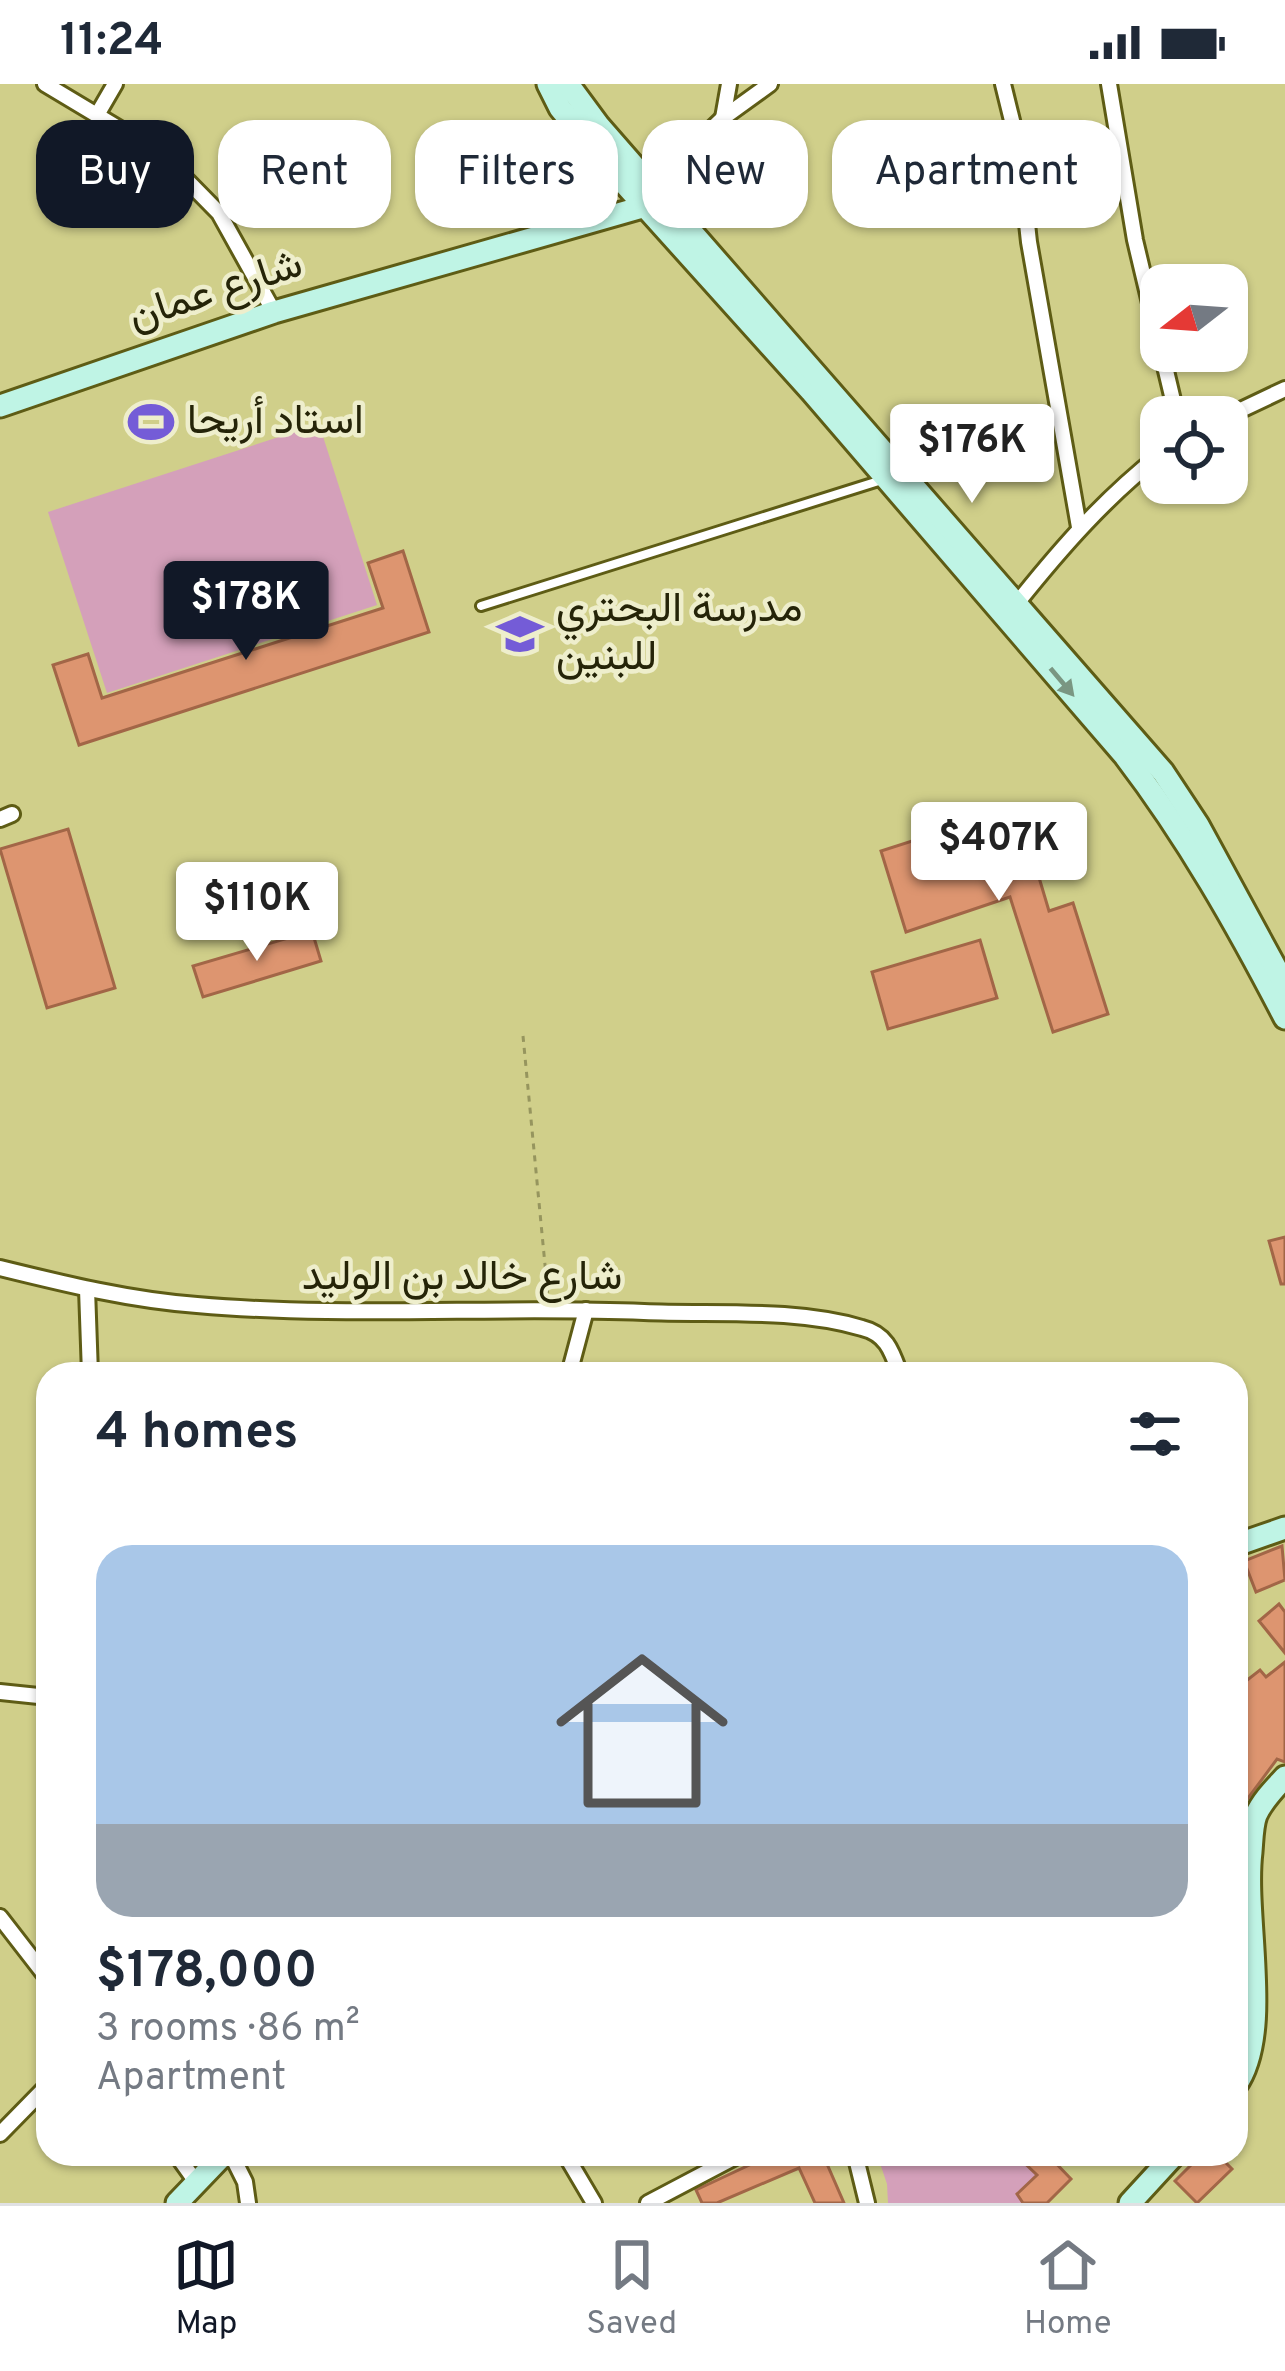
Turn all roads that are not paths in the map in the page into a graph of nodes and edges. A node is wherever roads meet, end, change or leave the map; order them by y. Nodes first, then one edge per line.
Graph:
1 (45, 84) edge
2 (115, 84) edge
3 (548, 84) edge
4 (568, 84) edge
5 (718, 84) edge
6 (729, 84) edge
7 (770, 84) edge
8 (1003, 84) edge
9 (1109, 84) edge
10 (97, 115) junction
11 (723, 118) junction
12 (642, 186) edge
13 (642, 189) edge
14 (642, 198) edge
15 (676, 228) edge
16 (678, 228) edge
17 (274, 312) junction
18 (1285, 389) edge
19 (1172, 396) edge
20 (0, 406) edge
21 (1248, 407) edge
22 (1140, 470) edge
23 (887, 478) junction
24 (1079, 527) junction
25 (1018, 602) junction
26 (481, 606) dead end
27 (1285, 985) edge
28 (1285, 1018) edge
29 (0, 1268) edge
30 (87, 1289) junction
31 (586, 1310) junction
32 (90, 1362) edge
33 (572, 1362) edge
34 (896, 1362) edge
35 (1285, 1528) edge
36 (1248, 1541) edge
37 (0, 1692) edge
38 (36, 1696) edge
39 (1285, 1778) edge
40 (1248, 1872) edge
41 (1248, 1896) edge
42 (0, 1917) edge
43 (36, 1964) edge
44 (1248, 2058) edge
45 (36, 2097) edge
46 (0, 2134) edge
47 (185, 2166) edge
48 (214, 2166) edge
49 (235, 2166) edge
50 (573, 2166) edge
51 (718, 2166) edge
52 (859, 2166) edge
53 (1164, 2166) edge
54 (196, 2182) junction
55 (177, 2203) edge
56 (248, 2203) edge
57 (594, 2203) edge
58 (648, 2203) edge
59 (867, 2203) edge
60 (1130, 2203) edge

1 - 10 street
2 - 10 street
3 - 13 main road
4 - 12 main road
5 - 11 street
6 - 11 street
7 - 11 street
8 - 24 street
9 - 19 street
10 - 17 street
14 - 17 main road, شارع عمان
15 - 23 main road
16 - 25 main road
17 - 20 main road, شارع عمان
18 - 21 street
22 - 24 street
23 - 26 lane
23 -> 28 main road
24 - 25 street
25 - 27 main road
29 - 30 street, شارع خالد بن الوليد
30 - 31 street, شارع خالد بن الوليد
30 - 32 street
31 - 33 street
31 - 34 street, شارع خالد بن الوليد
35 - 36 main road
37 - 38 street
39 - 40 main road
41 - 44 main road
42 - 43 street
45 - 46 street
47 - 54 street
48 - 54 main road
49 - 56 street
50 - 57 street
51 - 58 street
52 - 59 street
53 - 60 main road
54 - 55 main road

